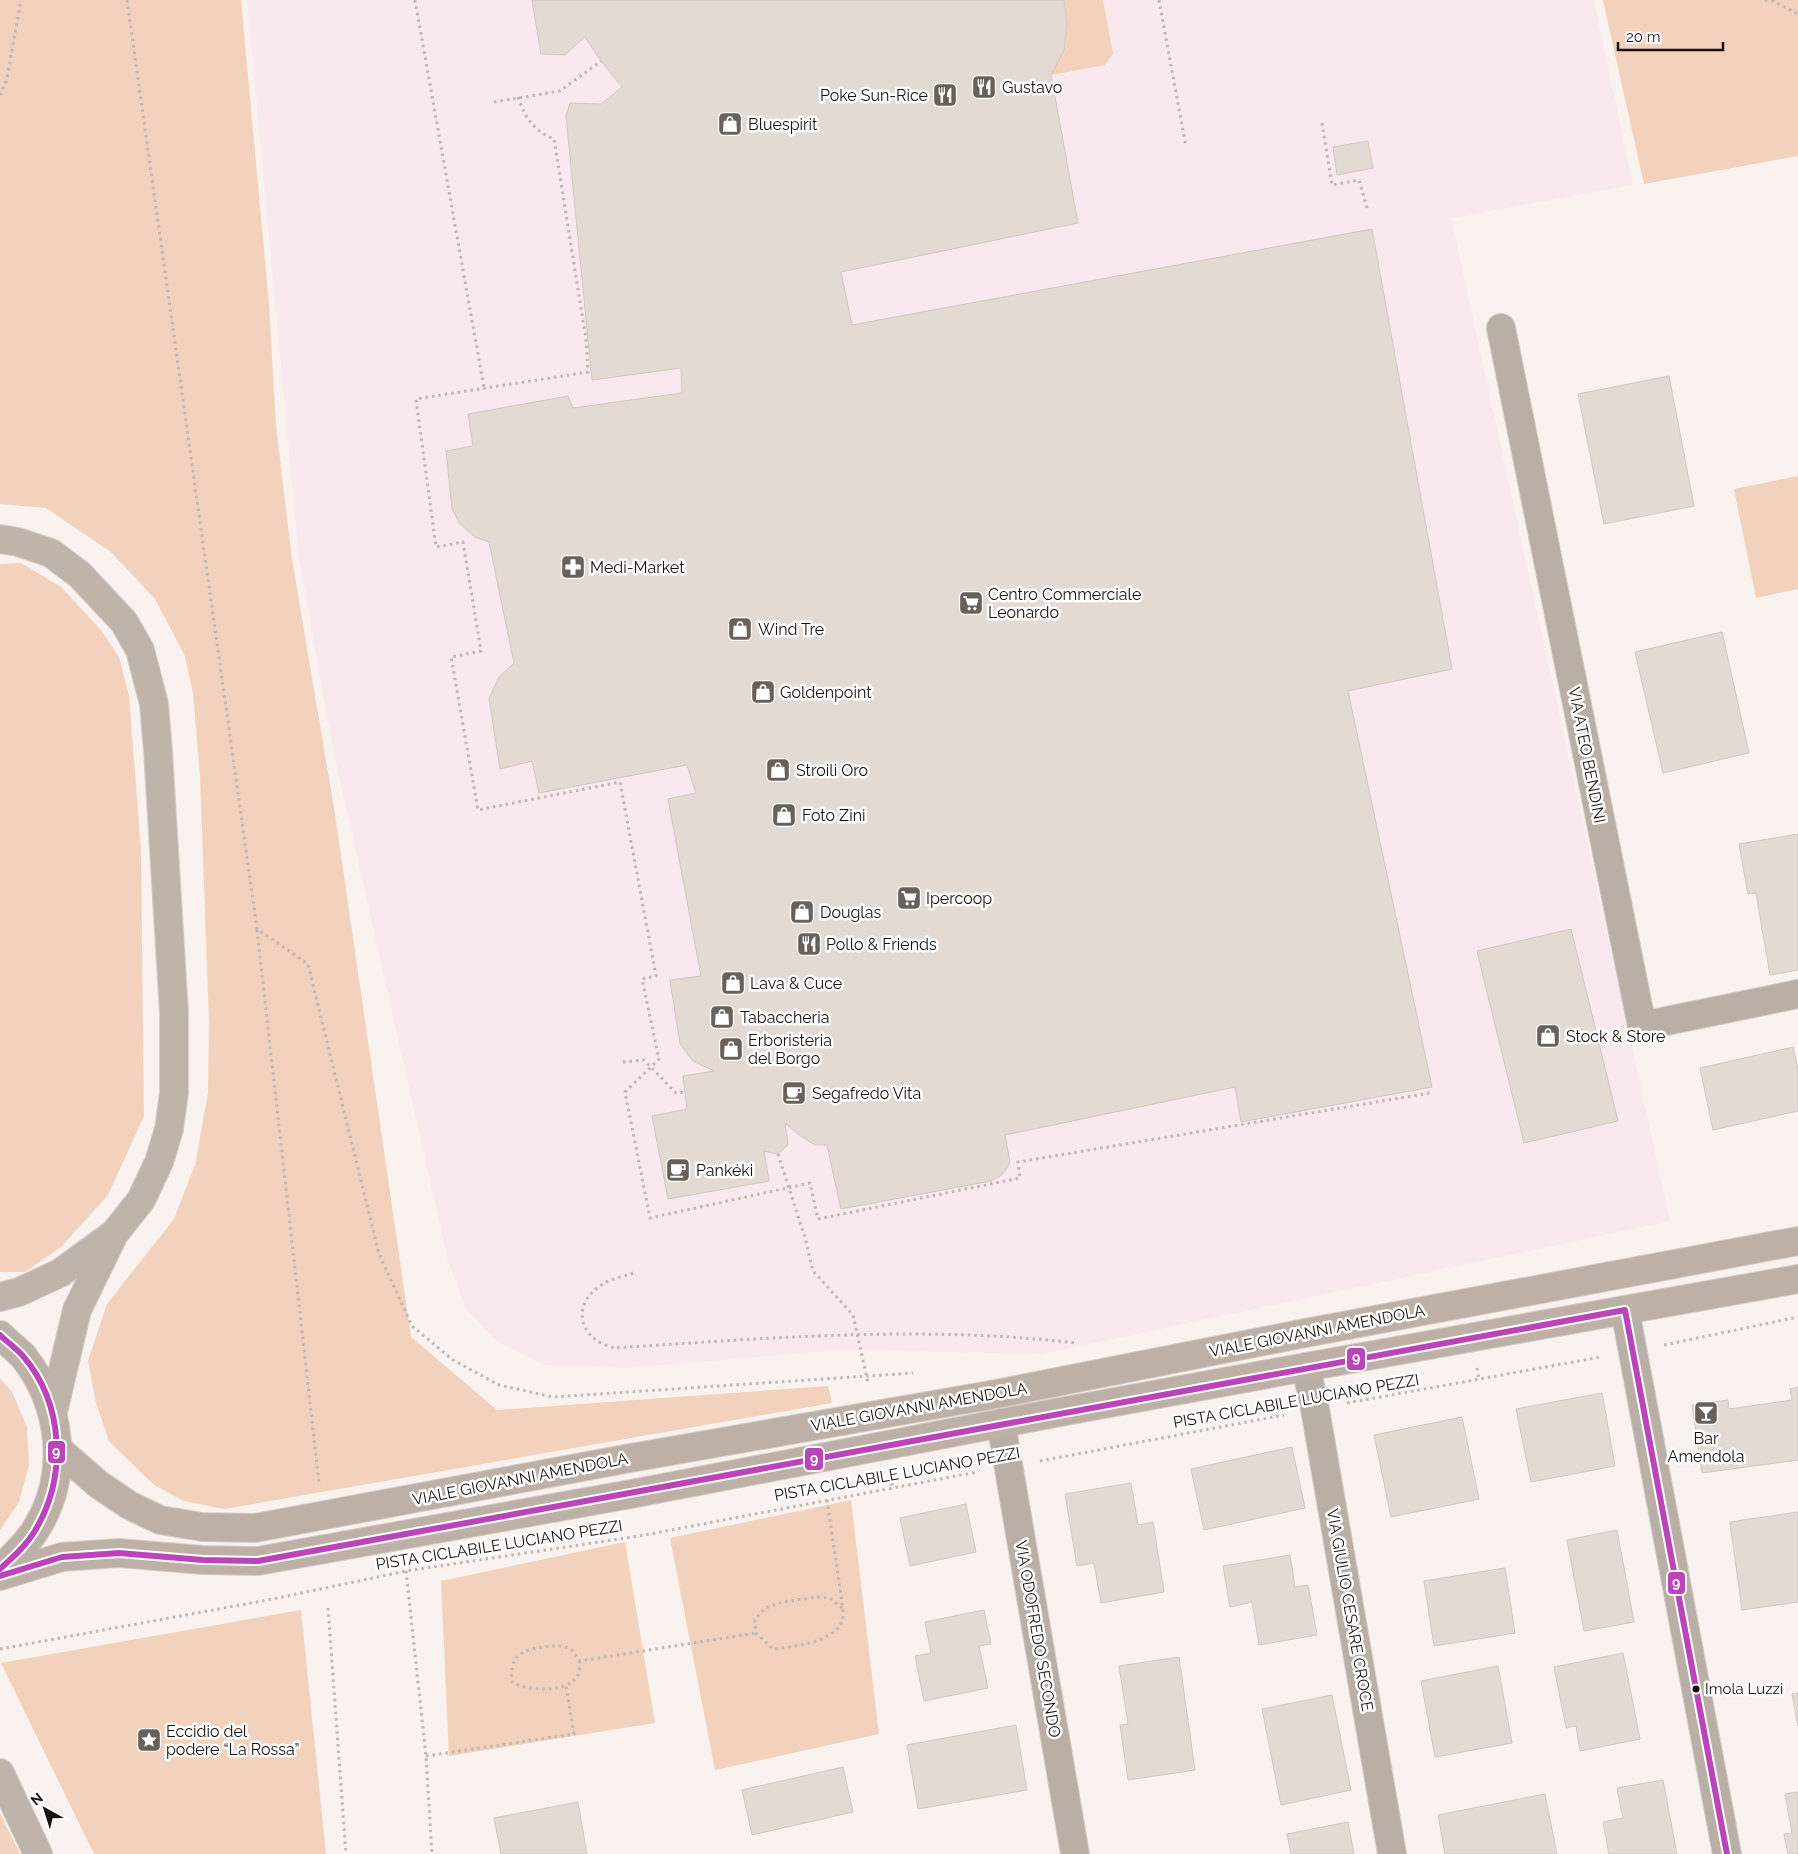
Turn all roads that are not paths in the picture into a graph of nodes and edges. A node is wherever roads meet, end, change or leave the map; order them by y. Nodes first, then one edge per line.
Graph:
1 (1501, 328) dead end
2 (0, 539) edge
3 (1798, 994) edge
4 (114, 1234) junction
5 (1798, 1241) edge
6 (1798, 1279) edge
7 (0, 1297) edge
8 (1625, 1310) junction
9 (0, 1335) edge
10 (1306, 1367) junction
11 (53, 1412) junction
12 (1001, 1423) junction
13 (58, 1449) junction
14 (0, 1569) edge
15 (0, 1576) edge
16 (0, 1773) edge
17 (38, 1854) edge
18 (1075, 1854) edge
19 (1392, 1854) edge
20 (1727, 1854) edge

1 - 3 street, VIA ATEO BENDINI
2 - 4 highway
4 - 7 highway
4 - 11 highway
5 - 13 main road, VIALE GIOVANNI AMENDOLA
6 - 8 main road, VIALE GIOVANNI AMENDOLA
8 - 10 main road, VIALE GIOVANNI AMENDOLA
8 - 20 street
9 - 11 main road
10 - 12 main road, VIALE GIOVANNI AMENDOLA
10 - 19 street, VIA GIULIO CESARE CROCE
11 - 13 main road
12 - 15 main road, VIALE GIOVANNI AMENDOLA
12 - 18 street, VIA ODOFREDO SECONDO
13 - 14 main road
16 - 17 highway

